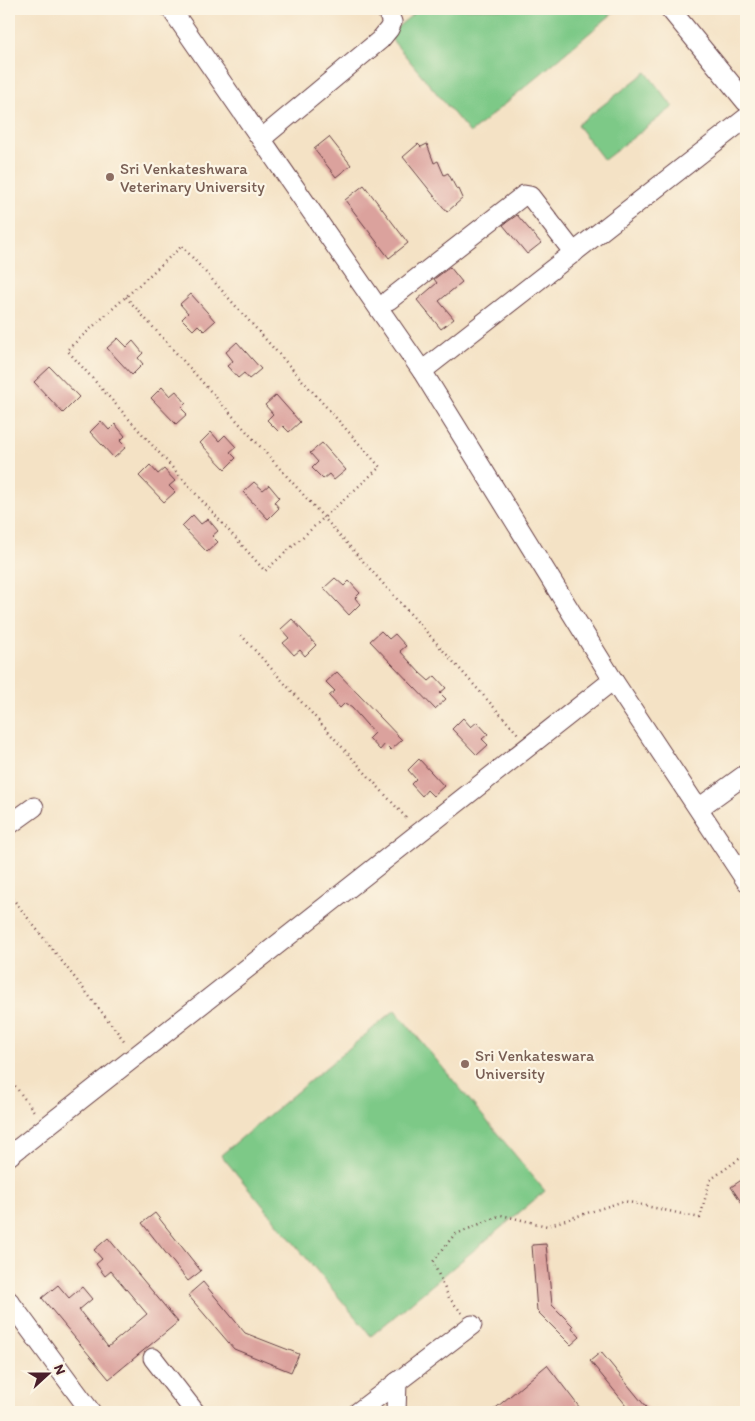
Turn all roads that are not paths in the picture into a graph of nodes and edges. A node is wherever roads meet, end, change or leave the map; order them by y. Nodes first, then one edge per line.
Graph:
1 (171, 9) edge
2 (386, 9) edge
3 (670, 9) edge
4 (746, 102) edge
5 (746, 118) edge
6 (261, 139) junction
7 (574, 253) junction
8 (389, 300) dead end
9 (422, 371) junction
10 (613, 680) junction
11 (746, 774) edge
12 (34, 807) dead end
13 (699, 808) junction
14 (9, 825) edge
15 (746, 881) edge
16 (9, 1156) edge
17 (9, 1301) edge
18 (472, 1325) road end
19 (153, 1358) dead end
20 (398, 1382) junction
21 (90, 1412) edge
22 (195, 1412) edge
23 (358, 1412) edge
24 (396, 1412) edge

1 - 6 street
2 - 6 street
3 - 4 street
5 - 7 street
6 - 9 street
7 - 8 street
7 - 9 street
9 - 10 street
10 - 13 street
10 - 16 street
11 - 13 street
12 - 14 street
13 - 15 street
17 - 21 street
18 - 20 street
19 - 22 street
20 - 23 street
20 - 24 street

